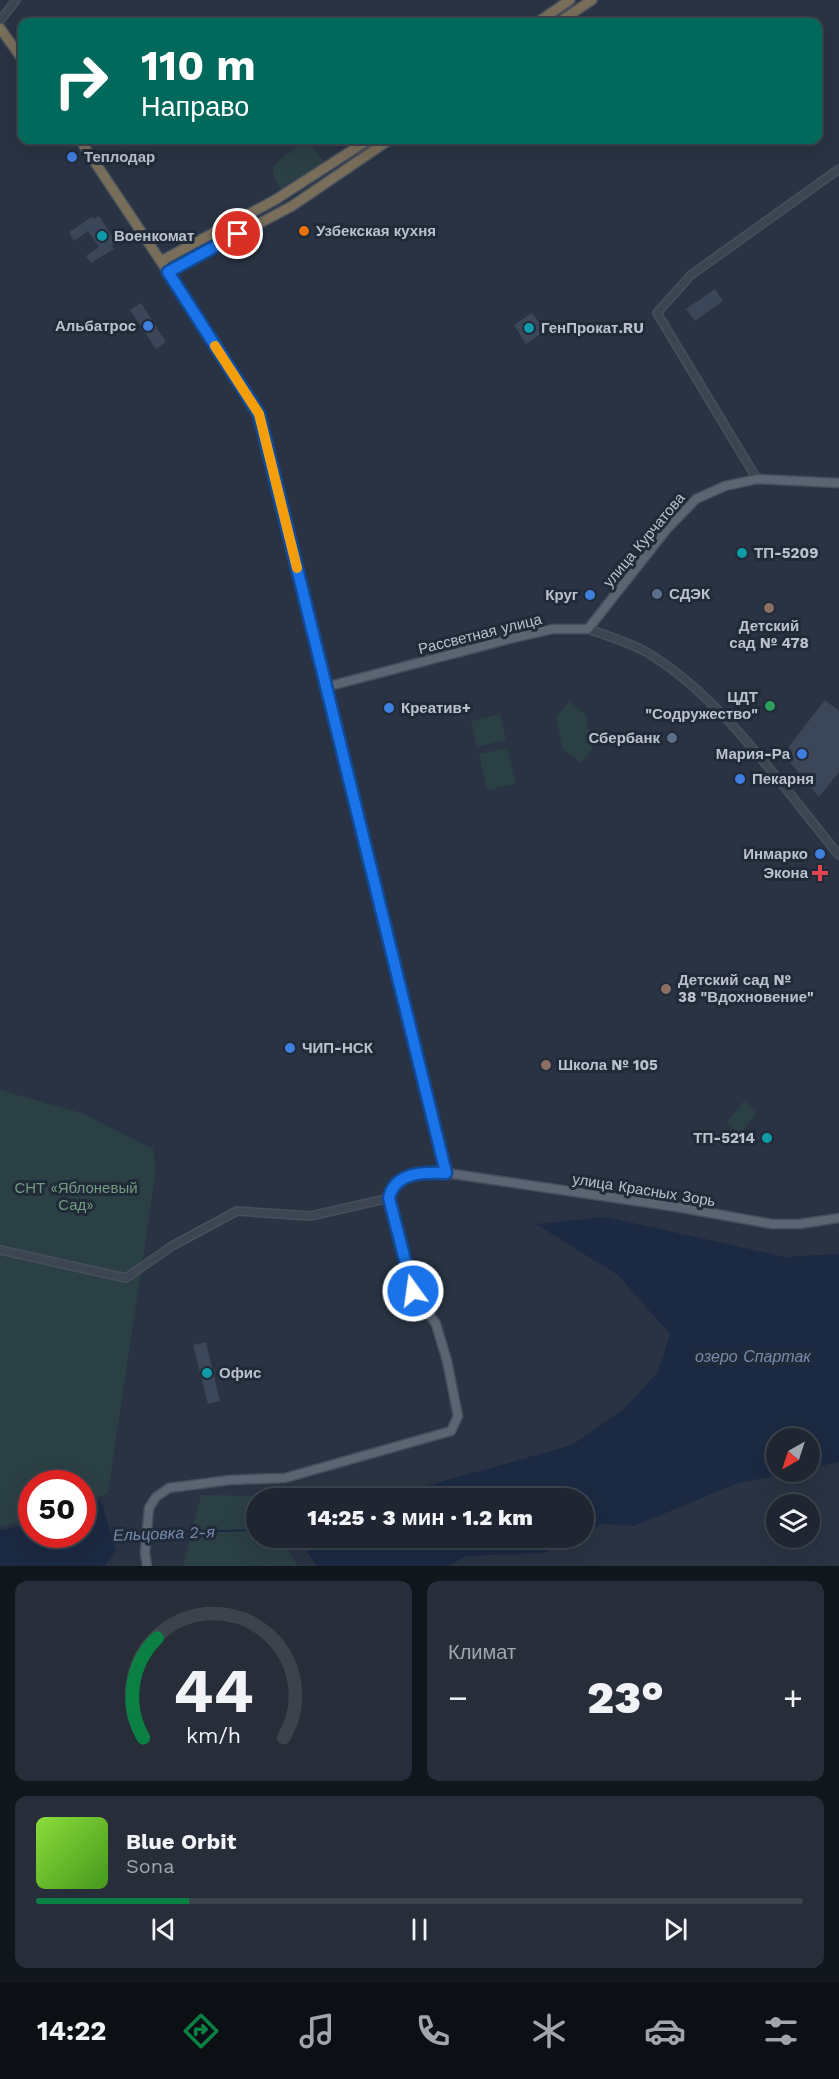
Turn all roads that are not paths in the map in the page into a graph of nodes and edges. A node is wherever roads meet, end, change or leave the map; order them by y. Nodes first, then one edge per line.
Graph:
1 (16, 0) edge
2 (570, 0) edge
3 (592, 0) edge
4 (544, 18) edge
5 (565, 18) edge
6 (0, 21) edge
7 (0, 28) edge
8 (18, 53) edge
9 (83, 144) edge
10 (362, 144) edge
11 (383, 144) edge
12 (839, 169) edge
13 (314, 176) junction
14 (322, 187) junction
15 (161, 261) junction
16 (168, 272) junction
17 (757, 479) junction
18 (839, 483) edge
19 (588, 629) junction
20 (326, 687) junction
21 (839, 855) edge
22 (446, 1173) junction
23 (389, 1198) junction
24 (839, 1218) edge
25 (0, 1250) edge
26 (147, 1566) edge

1 - 6 street
2 - 4 highway
3 - 5 highway
7 - 8 highway
9 - 15 highway
10 - 13 highway
11 - 14 highway
12 - 17 street
13 - 14 highway
13 - 15 highway
14 - 16 highway
15 - 16 highway
16 - 20 main road
17 - 18 main road, улица Курчатова
17 - 19 main road, улица Курчатова
19 - 20 main road, Рассветная улица
19 - 21 street, Рассветная улица
20 - 22 main road
22 - 23 main road, улица Красных Зорь
22 - 24 main road, улица Красных Зорь
23 - 25 street
23 - 26 main road

